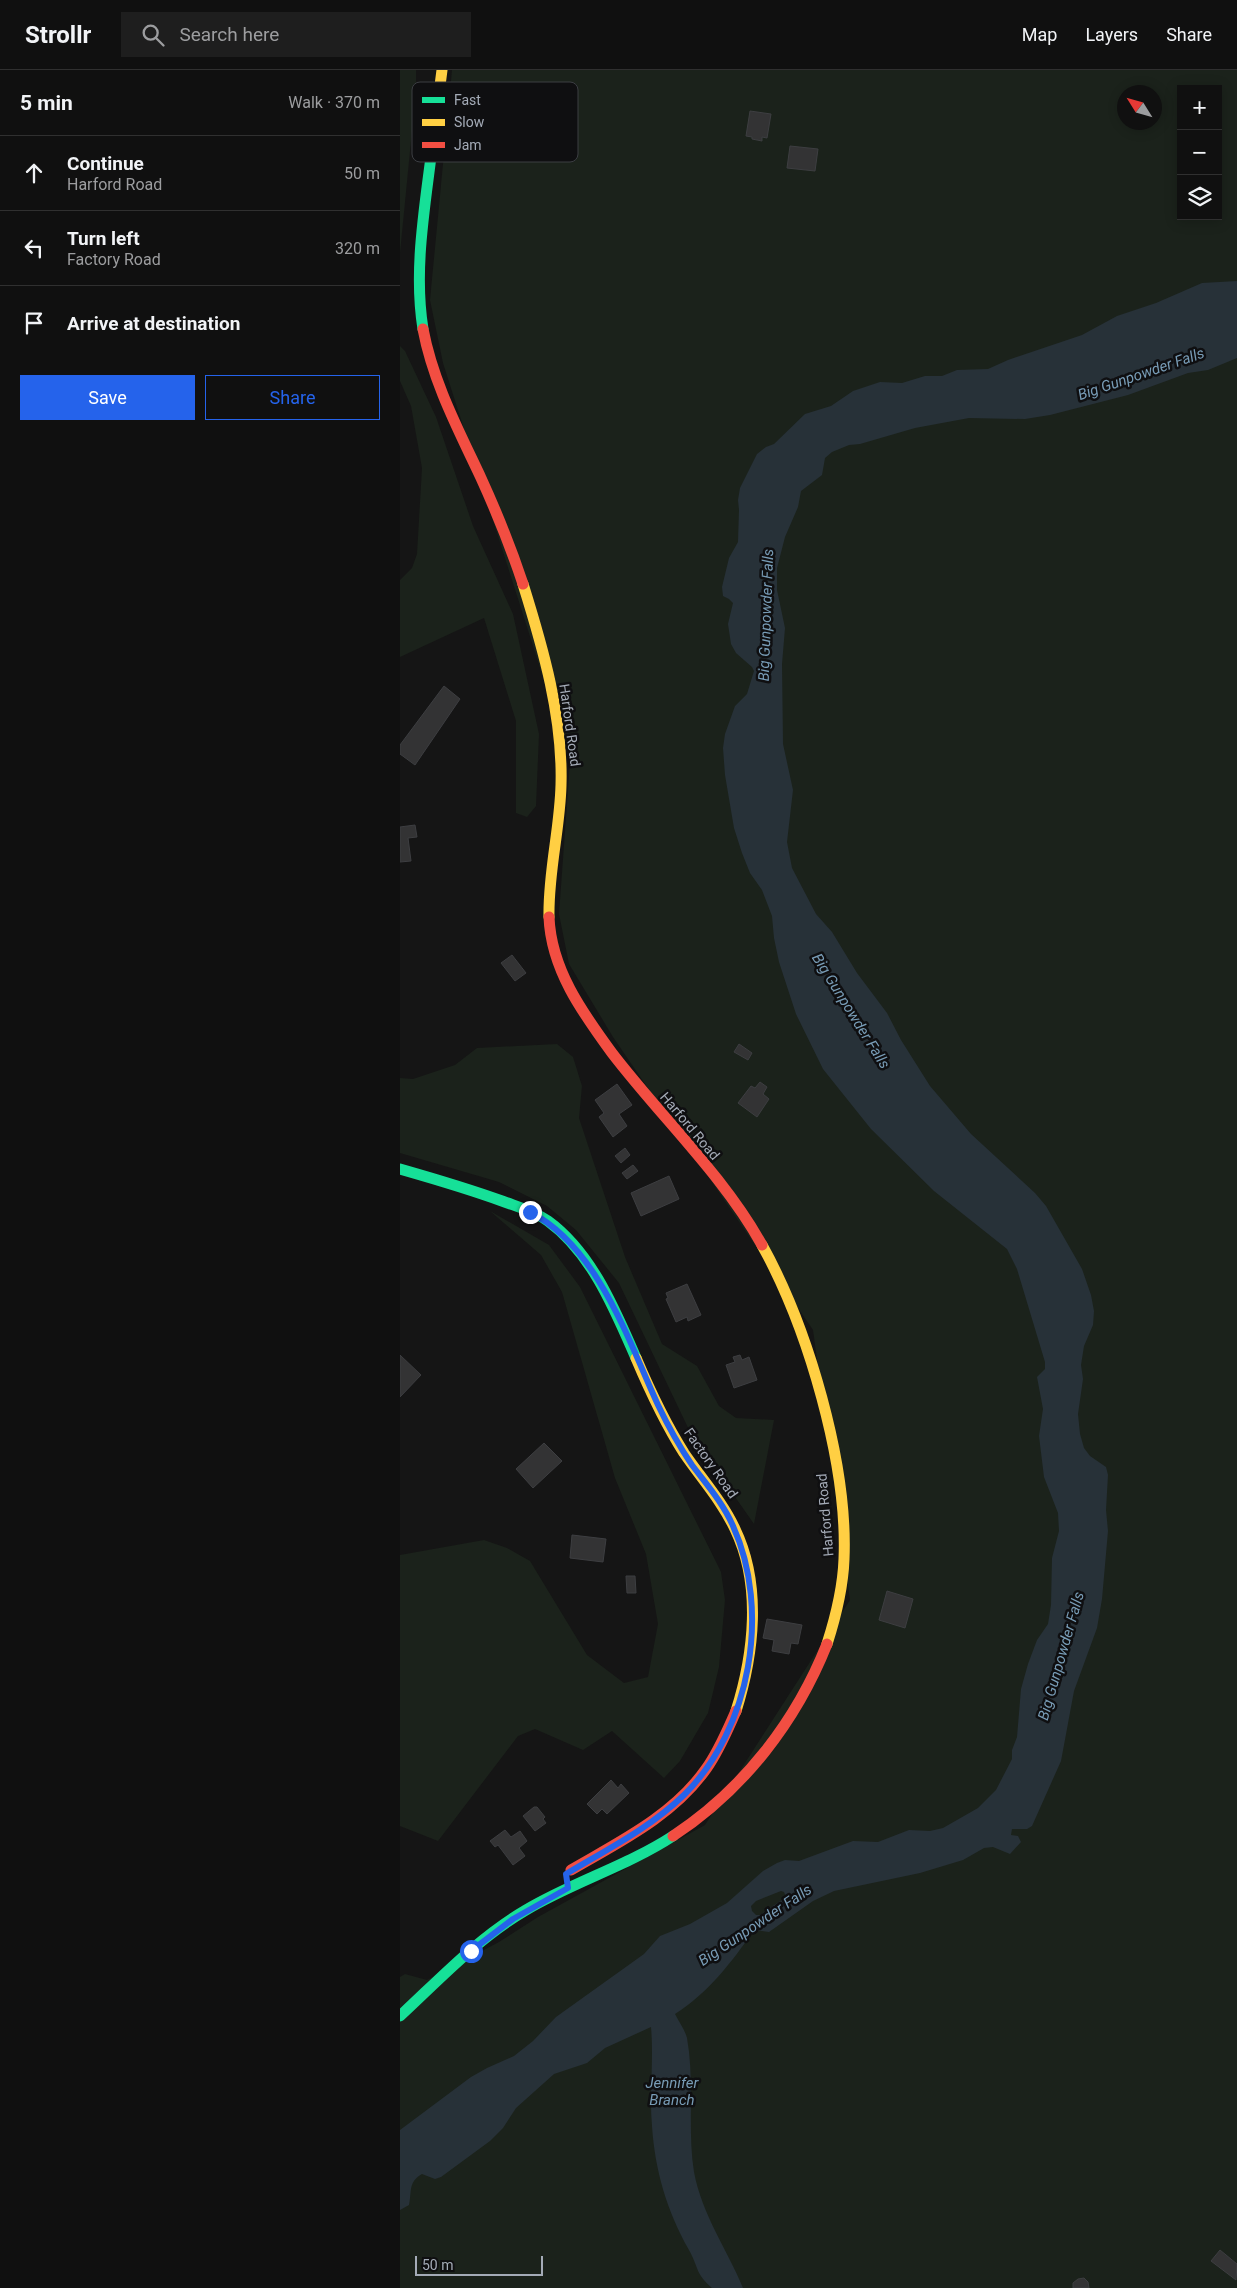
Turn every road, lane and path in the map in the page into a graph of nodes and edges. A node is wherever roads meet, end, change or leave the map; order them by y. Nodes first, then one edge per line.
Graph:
1 (431, 162) edge
2 (400, 1169) edge
3 (568, 1888) junction
4 (400, 2016) edge

1 - 3 main road, Harford Road
2 - 3 main road, Factory Road
3 - 4 main road, Harford Road

